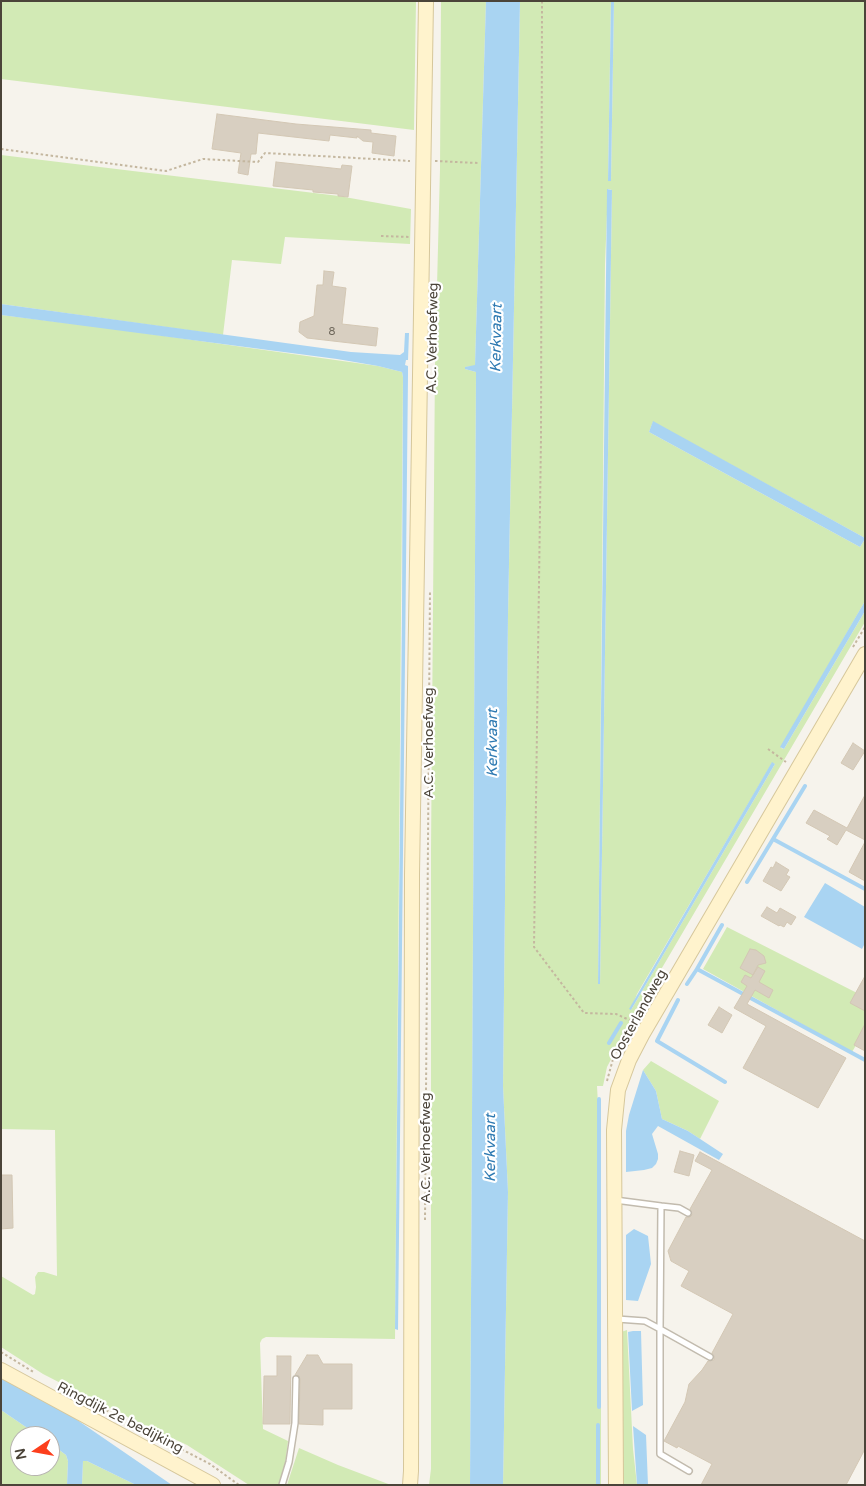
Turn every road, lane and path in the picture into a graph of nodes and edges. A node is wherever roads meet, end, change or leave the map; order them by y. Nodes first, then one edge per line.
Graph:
1 (426, 1) edge
2 (542, 1) edge
3 (1, 149) edge
4 (424, 162) junction
5 (478, 163) dead end
6 (381, 236) dead end
7 (408, 237) dead end
8 (430, 582) dead end
9 (865, 627) edge
10 (858, 652) edge
11 (768, 748) dead end
12 (782, 758) dead end
13 (648, 997) dead end
14 (633, 1022) junction
15 (646, 1028) junction
16 (606, 1082) dead end
17 (614, 1200) junction
18 (660, 1206) junction
19 (688, 1213) dead end
20 (425, 1221) dead end
21 (614, 1319) junction
22 (660, 1329) junction
23 (1, 1352) edge
24 (710, 1357) dead end
25 (1, 1370) edge
26 (37, 1374) dead end
27 (296, 1379) dead end
28 (71, 1392) dead end
29 (689, 1471) dead end
30 (213, 1485) edge
31 (239, 1485) edge
32 (282, 1485) edge
33 (410, 1485) edge
34 (616, 1485) edge

1 - 4 street, A.C. Verhoefweg
2 - 14 path
3 - 4 path
4 - 5 path
4 - 33 street, A.C. Verhoefweg
6 - 7 path
8 - 20 path, A.C. Verhoefweg
9 - 10 path
10 - 15 street, Oosterlandweg
11 - 12 path
13 - 14 path, Oosterlandweg
14 - 15 path
14 - 16 path, Oosterlandweg
15 - 17 street, Oosterlandweg
17 - 18 lane
17 - 21 street, Oosterlandweg
18 - 19 lane
18 - 22 lane
21 - 22 lane
21 - 34 street, Oosterlandweg
22 - 24 lane
22 - 29 lane
23 - 26 path
25 - 30 street, Ringdijk 2e bedijking
27 - 32 lane
28 - 31 path, Ringdijk 2e bedijking

